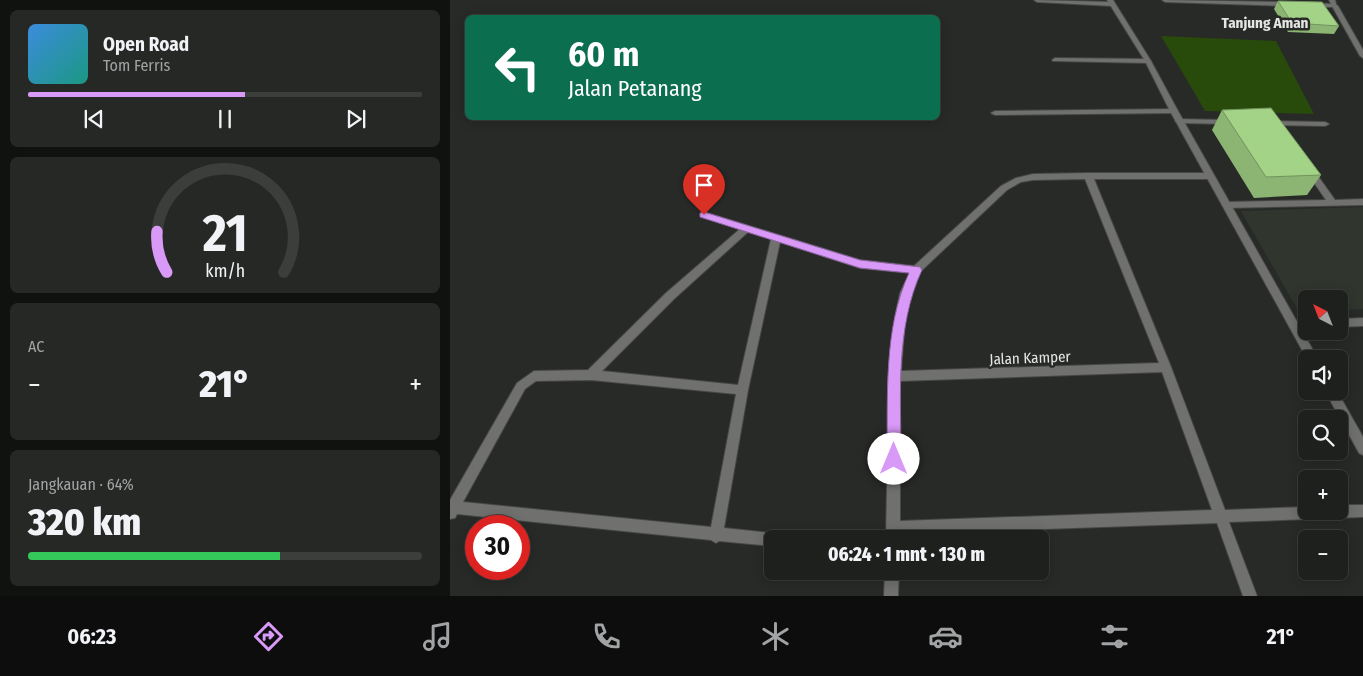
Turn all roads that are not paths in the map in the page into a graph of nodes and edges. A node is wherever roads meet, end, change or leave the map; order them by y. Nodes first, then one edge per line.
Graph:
1 (1037, 0) edge
2 (1165, 0) edge
3 (1193, 1) edge
4 (1111, 2) edge
5 (1334, 3) edge
6 (1297, 5) edge
7 (1307, 5) edge
8 (1363, 56) edge
9 (1055, 60) dead end
10 (1148, 61) junction
11 (1174, 111) junction
12 (995, 114) dead end
13 (1179, 121) junction
14 (1237, 122) edge
15 (1257, 122) edge
16 (1276, 123) junction
17 (1325, 124) dead end
18 (1282, 131) edge
19 (1304, 163) edge
20 (1088, 176) junction
21 (1210, 176) junction
22 (1363, 202) edge
23 (1333, 203) junction
24 (1226, 205) junction
25 (704, 215) dead end
26 (746, 230) junction
27 (776, 239) junction
28 (916, 270) junction
29 (1363, 322) edge
30 (1348, 323) edge
31 (1294, 325) junction
32 (1298, 325) edge
33 (1308, 350) edge
34 (1166, 368) junction
35 (591, 375) junction
36 (895, 376) junction
37 (742, 390) junction
38 (1336, 400) edge
39 (1363, 449) edge
40 (452, 510) edge
41 (1363, 511) edge
42 (1221, 517) junction
43 (893, 530) edge
44 (954, 530) edge
45 (716, 536) junction
46 (764, 539) edge
47 (892, 580) edge
48 (891, 596) edge
49 (1250, 596) edge

1 - 4 street
2 - 3 street
3 - 6 street
4 - 10 street
5 - 7 street
5 - 8 street
9 - 10 street
10 - 11 street
11 - 12 street
11 - 13 street
13 - 14 street
13 - 21 street
15 - 16 street
16 - 17 street
16 - 18 street
19 - 23 street
20 - 21 street
20 - 28 street
20 - 34 street
21 - 24 street
22 - 23 street
23 - 24 street
24 - 31 street
25 - 26 street
26 - 27 street
26 - 35 street
27 - 28 street
27 - 37 street
28 - 36 street
29 - 30 street
31 - 32 street
31 - 33 street
34 - 36 street, Jalan Kamper
34 - 42 street
35 - 37 street
35 - 40 street
36 - 43 street
37 - 45 street
38 - 39 street
40 - 45 street
41 - 42 street
42 - 44 street
42 - 49 street
45 - 46 street
47 - 48 street

